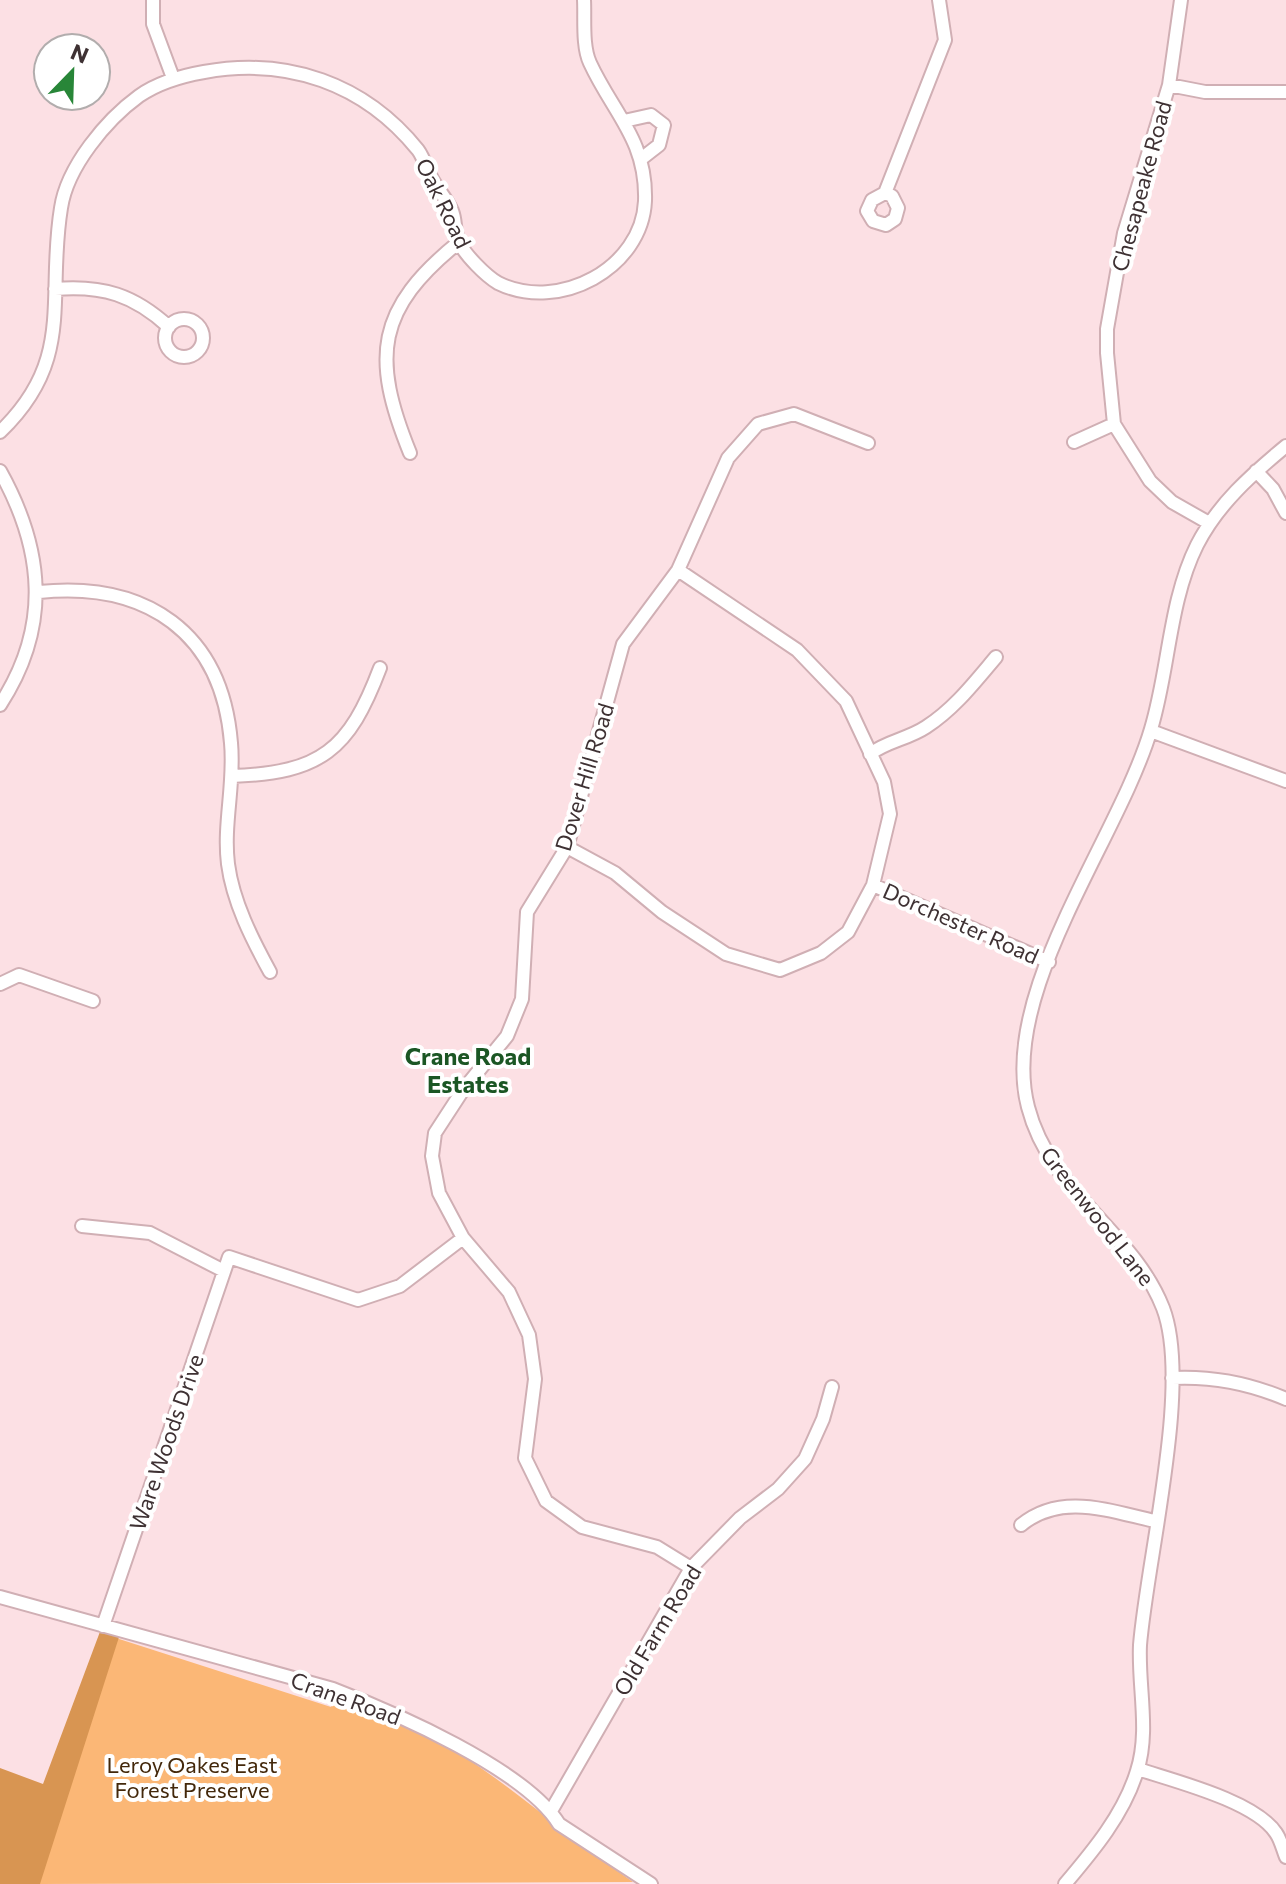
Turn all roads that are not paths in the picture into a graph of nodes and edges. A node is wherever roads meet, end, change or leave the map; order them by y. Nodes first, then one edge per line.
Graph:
1 (153, 0) edge
2 (584, 0) edge
3 (939, 0) edge
4 (1181, 0) edge
5 (173, 78) junction
6 (1169, 85) junction
7 (1286, 92) edge
8 (624, 121) junction
9 (641, 159) junction
10 (885, 193) dead end
11 (459, 242) junction
12 (55, 289) junction
13 (169, 327) dead end
14 (1114, 424) junction
15 (0, 432) edge
16 (1074, 442) dead end
17 (868, 443) dead end
18 (1286, 446) edge
19 (410, 453) dead end
20 (0, 471) edge
21 (1256, 471) junction
22 (1286, 513) edge
23 (1209, 523) junction
24 (678, 570) junction
25 (39, 592) junction
26 (996, 657) dead end
27 (380, 668) dead end
28 (0, 705) edge
29 (1151, 731) junction
30 (870, 754) junction
31 (232, 776) junction
32 (1286, 781) edge
33 (567, 847) junction
34 (873, 885) junction
35 (1049, 962) junction
36 (270, 972) dead end
37 (0, 984) edge
38 (93, 1001) dead end
39 (82, 1226) dead end
40 (463, 1238) junction
41 (224, 1271) junction
42 (1172, 1378) junction
43 (832, 1387) dead end
44 (1286, 1399) edge
45 (1155, 1521) junction
46 (1021, 1525) dead end
47 (691, 1568) junction
48 (0, 1597) edge
49 (103, 1626) junction
50 (1138, 1769) junction
51 (551, 1811) junction
52 (1286, 1857) edge
53 (651, 1884) edge
54 (1065, 1884) edge

1 - 5 street
2 - 8 street, Oak Road
3 - 10 street
4 - 6 street, Chesapeake Road
5 - 11 street, Oak Road
5 - 12 street, Oak Road
6 - 7 street
6 - 14 street, Chesapeake Road
8 - 9 street, Oak Road
8 - 9 street
9 - 11 street, Oak Road
11 - 19 street
12 - 13 street
12 - 15 street, Oak Road
14 - 16 street
14 - 23 street, Chesapeake Road
17 - 24 street, Dover Hill Road
18 - 21 street, Greenwood Lane
20 - 25 street
21 - 22 street
21 - 23 street, Greenwood Lane
23 - 29 street, Greenwood Lane
24 - 30 street
24 - 33 street, Dover Hill Road
25 - 28 street
25 - 31 street
26 - 30 street
27 - 31 street
29 - 32 street
29 - 35 street, Greenwood Lane
30 - 34 street
31 - 36 street
33 - 34 street
33 - 40 street, Dover Hill Road
34 - 35 street, Dorchester Road
35 - 42 street, Greenwood Lane
37 - 38 street
39 - 41 street
40 - 41 street, Ware Woods Drive
40 - 47 street, Dover Hill Road
41 - 49 street, Ware Woods Drive
42 - 44 street
42 - 45 street, Greenwood Lane
43 - 47 street, Old Farm Road
45 - 46 street
45 - 50 street, Greenwood Lane
47 - 51 street, Old Farm Road
48 - 49 street, Crane Road
49 - 51 street, Crane Road
50 - 52 street
50 - 54 street, Greenwood Lane
51 - 53 street, Crane Road

